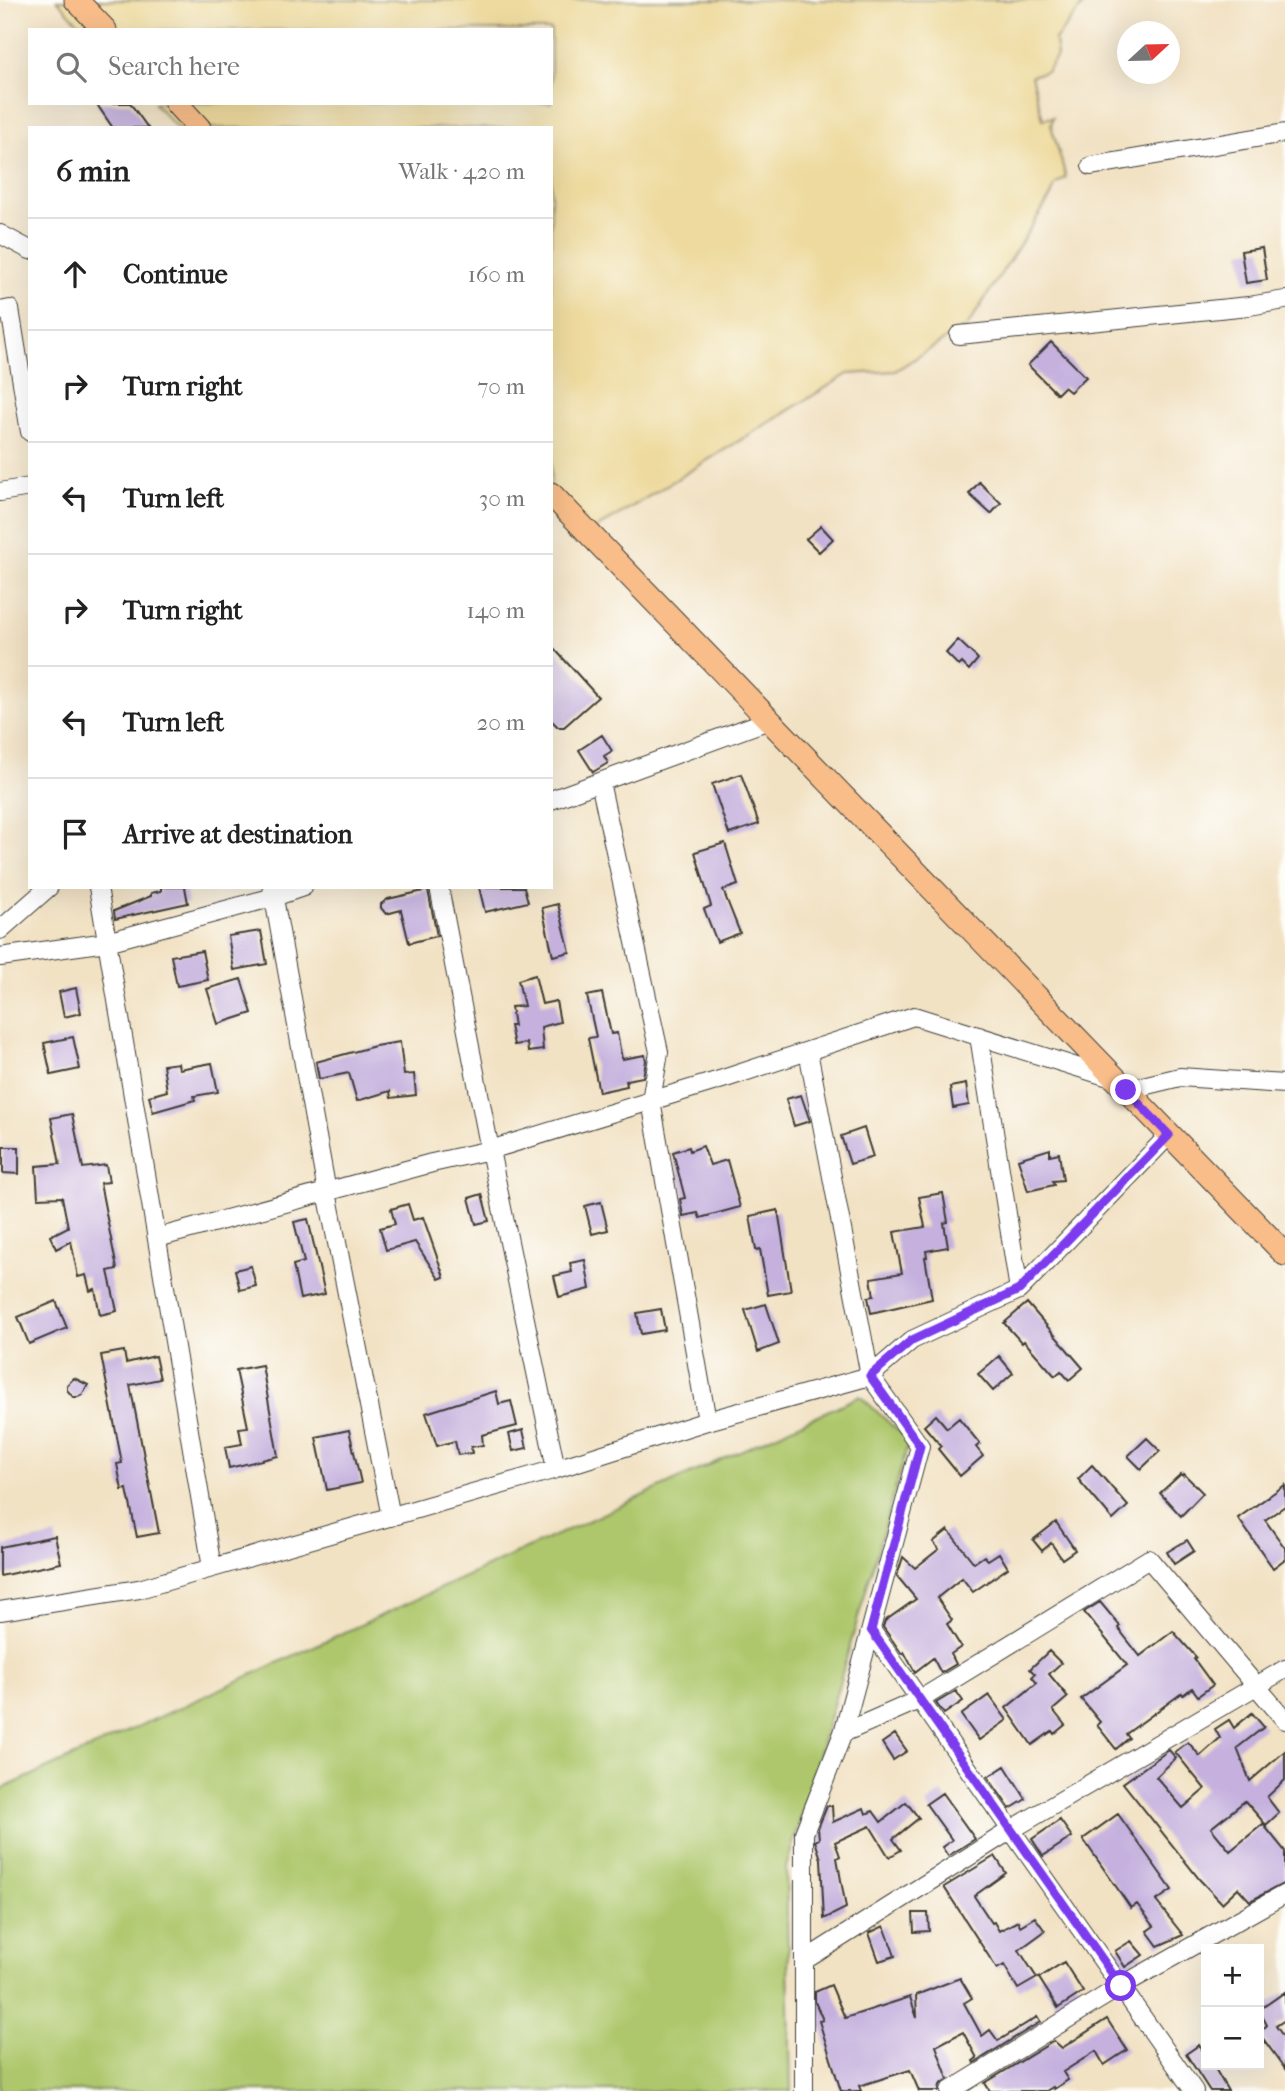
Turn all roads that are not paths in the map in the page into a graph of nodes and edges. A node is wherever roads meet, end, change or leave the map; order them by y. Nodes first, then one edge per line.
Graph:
1 (76, 0) edge
2 (103, 28) edge
3 (178, 105) edge
4 (197, 126) edge
5 (1285, 133) edge
6 (1091, 166) dead end
7 (0, 234) edge
8 (28, 249) edge
9 (1285, 300) edge
10 (0, 311) edge
11 (959, 335) dead end
12 (28, 420) edge
13 (28, 487) edge
14 (0, 492) edge
15 (553, 496) edge
16 (769, 719) junction
17 (600, 782) junction
18 (553, 799) edge
19 (47, 889) edge
20 (98, 889) edge
21 (291, 889) edge
22 (439, 889) edge
23 (273, 892) edge
24 (0, 930) edge
25 (107, 942) junction
26 (0, 957) edge
27 (979, 1036) junction
28 (808, 1051) junction
29 (1285, 1084) edge
30 (1120, 1085) junction
31 (650, 1101) junction
32 (1169, 1135) junction
33 (490, 1150) junction
34 (327, 1192) junction
35 (157, 1238) junction
36 (1285, 1254) edge
37 (1019, 1290) junction
38 (870, 1376) junction
39 (707, 1421) junction
40 (556, 1469) junction
41 (391, 1517) junction
42 (212, 1568) junction
43 (0, 1611) edge
44 (871, 1630) junction
45 (1285, 1669) edge
46 (1257, 1687) junction
47 (921, 1699) junction
48 (1285, 1720) edge
49 (843, 1733) junction
50 (1011, 1830) junction
51 (1285, 1894) edge
52 (805, 1960) junction
53 (1121, 1986) junction
54 (804, 2091) edge
55 (950, 2091) edge
56 (1194, 2091) edge

1 - 2 main road
3 - 4 main road
5 - 6 street
7 - 8 street
9 - 11 street
10 - 12 street
13 - 14 street
15 - 16 main road
16 - 17 street
16 - 30 main road
17 - 18 street
17 - 31 street
19 - 24 street
20 - 25 street
21 - 23 street
22 - 33 street
23 - 25 street
23 - 34 street
25 - 26 street
25 - 35 street
27 - 28 street
27 - 30 street
27 - 37 street
28 - 31 street
28 - 38 street
29 - 30 street
30 - 32 main road
31 - 33 street
31 - 39 street
32 - 36 main road
32 - 37 street
33 - 34 street
33 - 40 street
34 - 35 street
34 - 41 street
35 - 42 street
37 - 38 street
38 - 39 street
38 - 44 street
39 - 40 street
40 - 41 street
41 - 42 street
42 - 43 street
44 - 47 street
44 - 49 street
45 - 46 street
46 - 47 street
46 - 48 street
46 - 50 street
47 - 49 street
47 - 50 street
49 - 52 street
50 - 52 street
50 - 53 street
51 - 53 street
52 - 54 street
53 - 55 street
53 - 56 street

